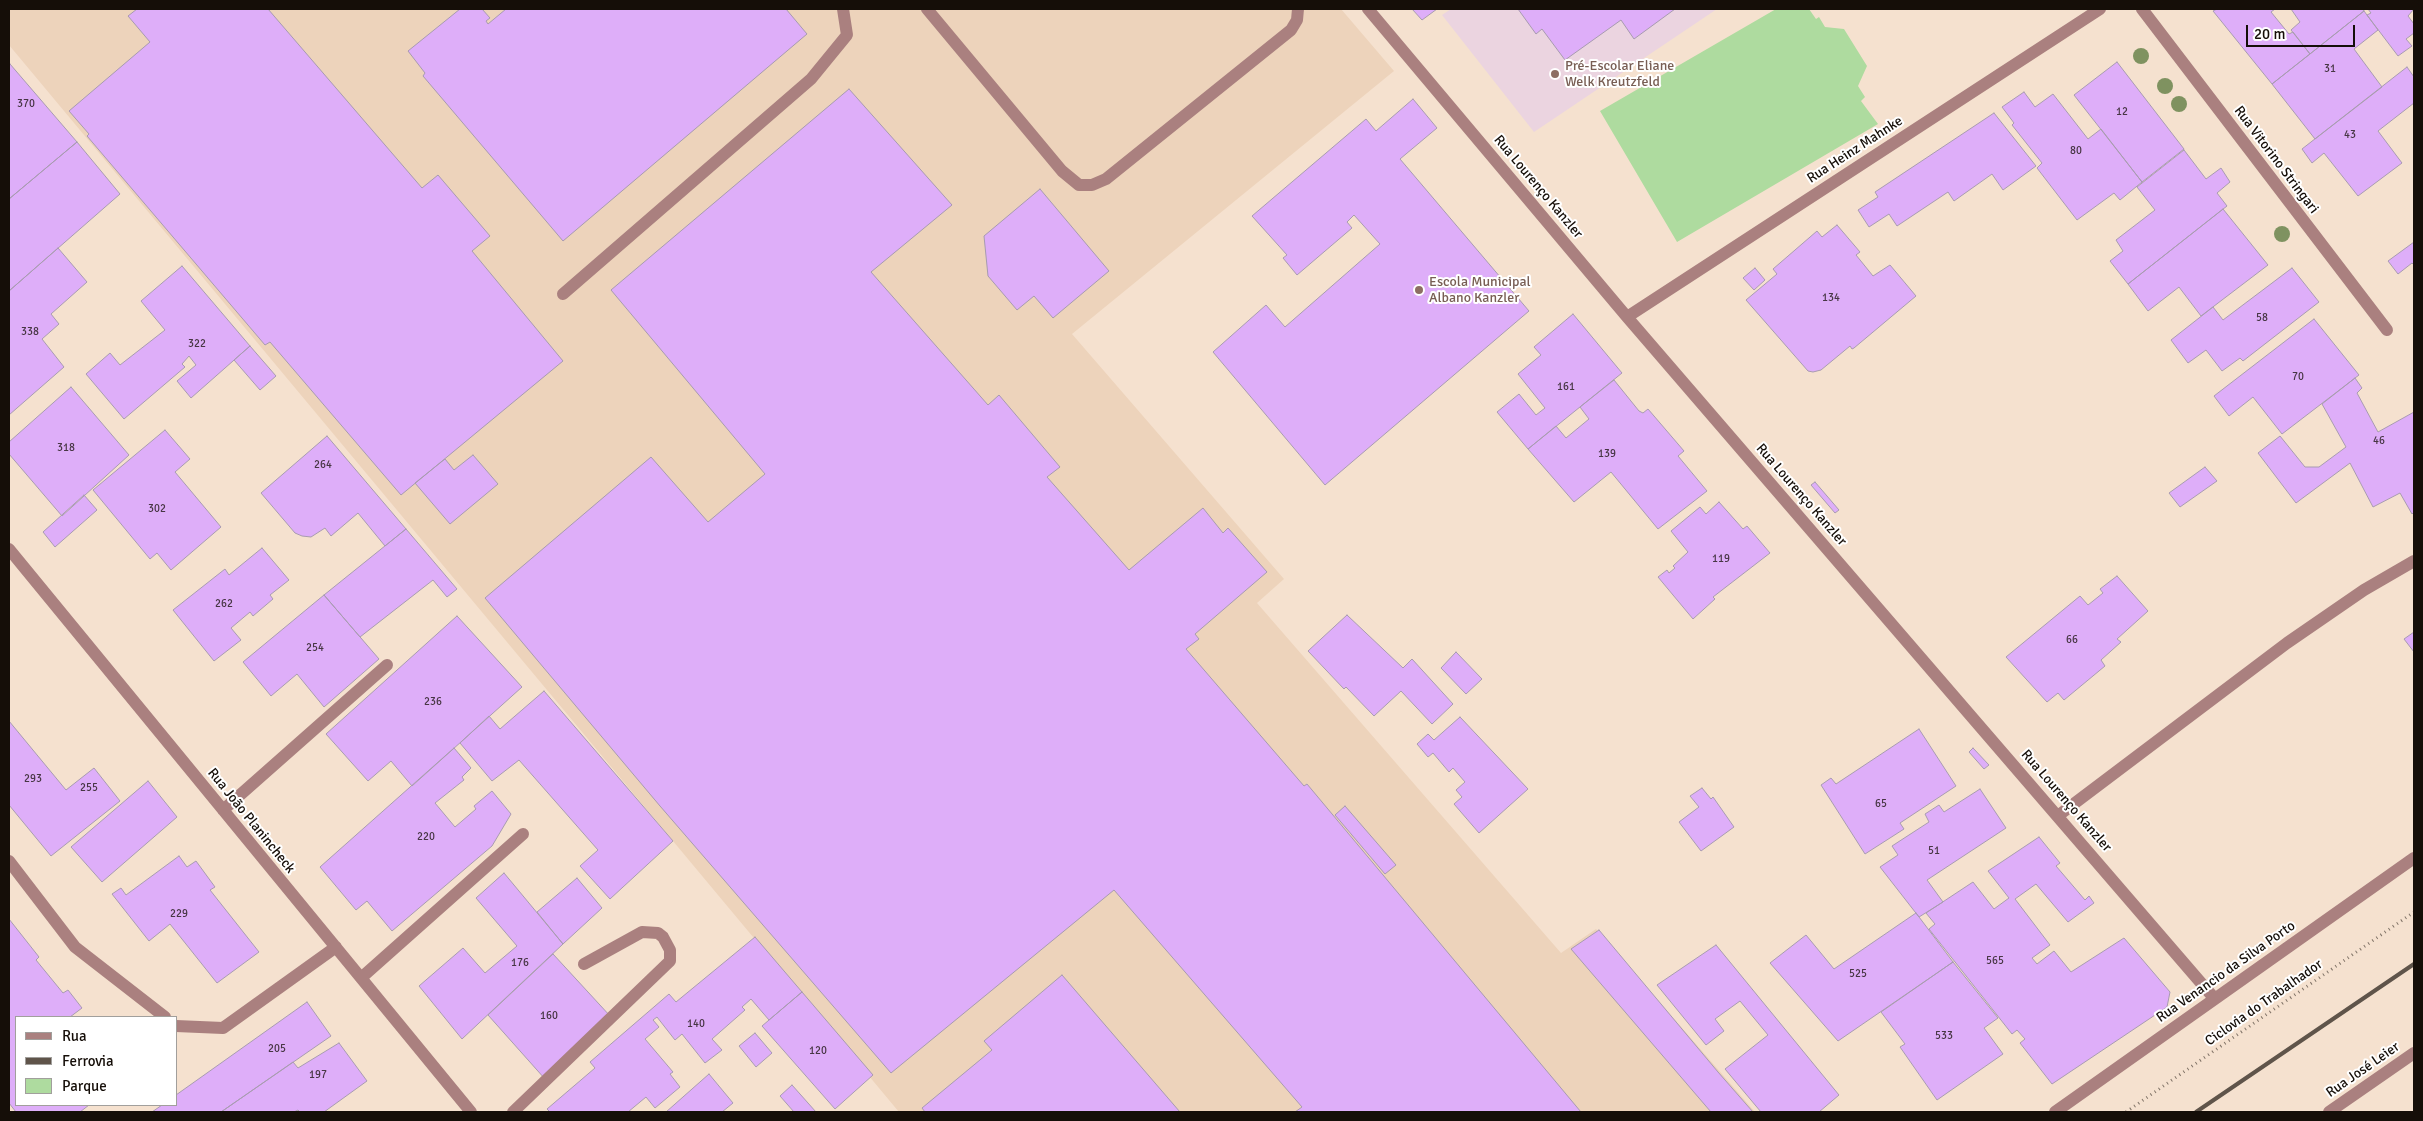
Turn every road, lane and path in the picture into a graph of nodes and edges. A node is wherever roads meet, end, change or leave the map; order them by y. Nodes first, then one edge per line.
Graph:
1 (843, 9) edge
2 (927, 9) edge
3 (1298, 9) edge
4 (1368, 9) edge
5 (2100, 9) edge
6 (2142, 9) edge
7 (563, 294) dead end
8 (1627, 317) junction
9 (2387, 330) dead end
10 (9, 549) edge
11 (2414, 561) edge
12 (387, 666) dead end
13 (223, 810) junction
14 (2058, 815) junction
15 (523, 834) dead end
16 (2414, 858) edge
17 (9, 861) edge
18 (2414, 912) edge
19 (336, 947) junction
20 (584, 964) dead end
21 (360, 978) junction
22 (2214, 998) junction
23 (164, 1016) edge
24 (178, 1026) edge
25 (2414, 1053) edge
26 (471, 1112) edge
27 (513, 1112) edge
28 (2055, 1112) edge
29 (2126, 1112) edge
30 (2329, 1112) edge

1 - 7 street
2 - 3 street
4 - 8 street, Rua Lourenço Kanzler
5 - 8 street, Rua Heinz Mahnke
6 - 9 street, Rua Vitorino Stringari
8 - 14 street, Rua Lourenço Kanzler
10 - 13 street, Rua João Planincheck
11 - 14 street
12 - 13 street
13 - 19 street, Rua João Planincheck
14 - 22 street, Rua Lourenço Kanzler
15 - 21 street
16 - 22 street, Rua Venancio da Silva Porto
17 - 23 street
18 - 29 path, Ciclovia do Trabalhador
19 - 21 street, Rua João Planincheck
19 - 24 street
20 - 27 street
21 - 26 street, Rua João Planincheck
22 - 28 street, Rua Venancio da Silva Porto
25 - 30 street, Rua José Leier

